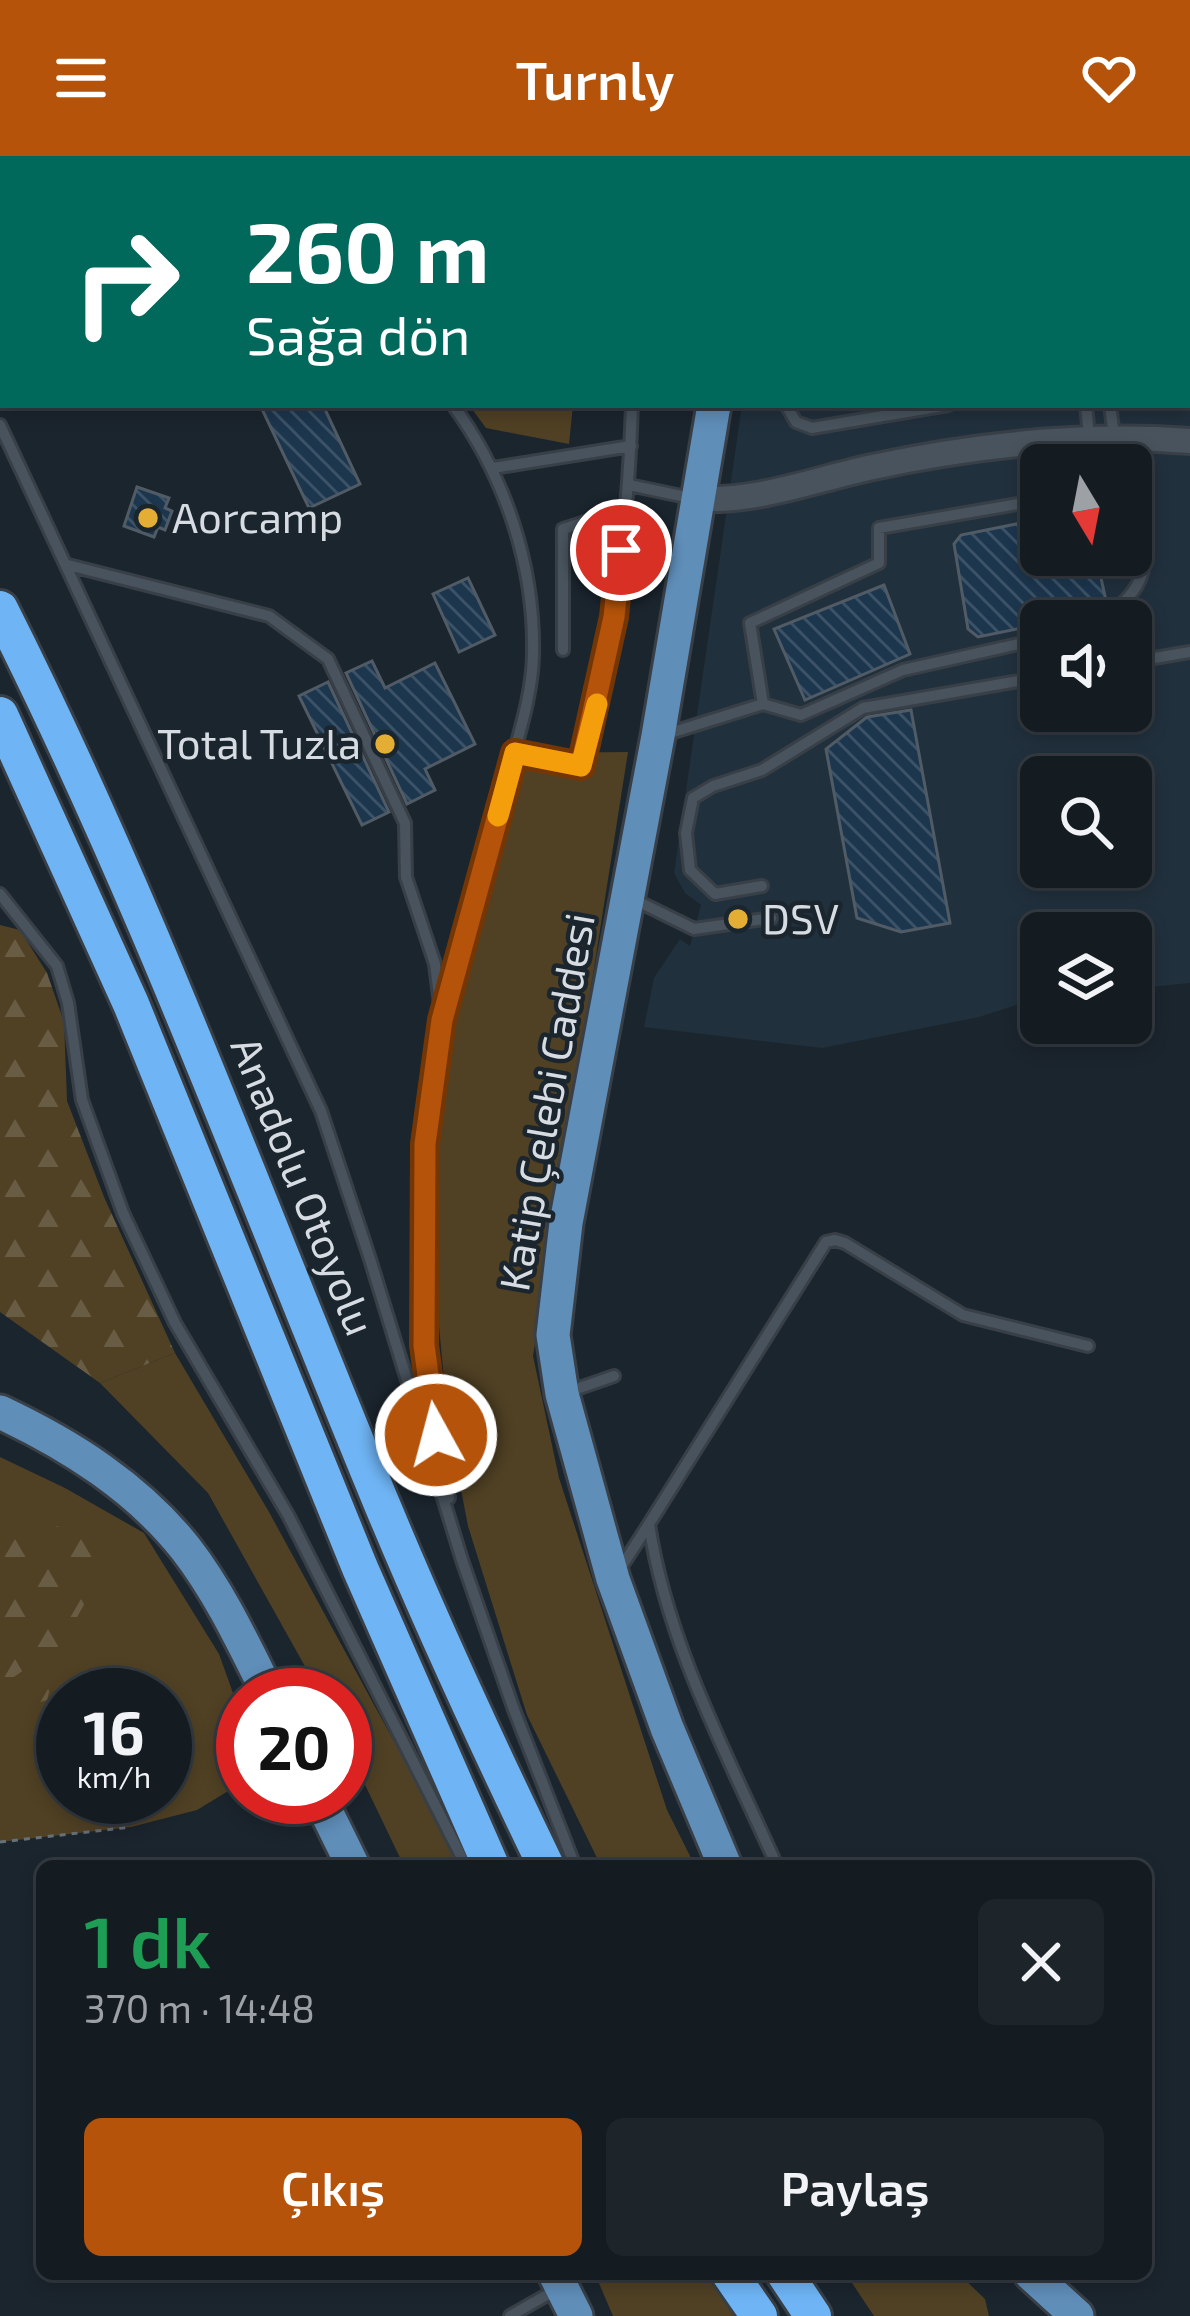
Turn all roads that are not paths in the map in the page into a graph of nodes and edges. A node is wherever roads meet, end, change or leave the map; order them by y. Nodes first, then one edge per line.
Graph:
1 (455, 408) edge
2 (632, 408) edge
3 (713, 408) edge
4 (788, 408) edge
5 (930, 408) edge
6 (1087, 408) edge
7 (1109, 408) edge
8 (0, 425) edge
9 (1101, 440) junction
10 (1190, 441) edge
11 (631, 446) junction
12 (493, 468) junction
13 (629, 485) junction
14 (697, 499) junction
15 (1020, 504) edge
16 (625, 518) junction
17 (68, 565) junction
18 (1143, 576) edge
19 (1126, 600) edge
20 (0, 609) edge
21 (1020, 644) edge
22 (563, 650) dead end
23 (1190, 652) edge
24 (1152, 658) edge
25 (1020, 681) edge
26 (763, 704) junction
27 (0, 715) edge
28 (658, 736) junction
29 (515, 753) junction
30 (762, 886) dead end
31 (0, 894) edge
32 (628, 896) junction
33 (771, 918) dead end
34 (442, 1020) junction
35 (1088, 1346) dead end
36 (614, 1376) dead end
37 (562, 1394) junction
38 (0, 1412) edge
39 (649, 1524) junction
40 (462, 1560) junction
41 (614, 1580) junction
42 (255, 1668) edge
43 (332, 1824) edge
44 (350, 1860) edge
45 (463, 1860) edge
46 (488, 1860) edge
47 (543, 1860) edge
48 (573, 1860) edge
49 (722, 1860) edge
50 (774, 1860) edge
51 (734, 2280) edge
52 (789, 2280) edge
53 (1038, 2280) edge
54 (564, 2292) edge
55 (509, 2316) edge
56 (759, 2316) edge
57 (813, 2316) edge
58 (1077, 2316) edge

1 - 12 lane
2 - 11 lane
3 - 14 main road, Katip Çelebi Caddesi
4 - 5 lane
6 - 9 lane
7 - 9 lane
8 - 17 lane
9 - 10 street
9 - 14 street
11 - 12 lane
11 - 13 lane
12 - 29 lane
13 - 14 lane
13 - 16 lane
14 - 28 main road, Katip Çelebi Caddesi
15 - 26 lane
16 - 22 lane
16 - 29 lane
17 - 34 lane
17 - 40 lane
18 - 19 lane
20 - 47 highway, Anadolu Otoyolu
21 - 26 lane
23 - 24 lane
25 - 30 lane
26 - 28 lane
27 - 46 highway
28 - 32 main road, Katip Çelebi Caddesi
29 - 34 lane
31 - 45 lane
32 - 33 lane
32 - 37 main road, Katip Çelebi Caddesi
34 - 40 lane
35 - 39 lane
36 - 37 lane
37 - 41 main road, Katip Çelebi Caddesi
38 - 42 main road
39 - 41 lane
39 - 50 lane
40 - 48 lane
41 - 49 main road, Katip Çelebi Caddesi
43 - 44 main road
51 - 56 highway
52 - 57 highway
53 - 58 main road
54 - 55 lane

